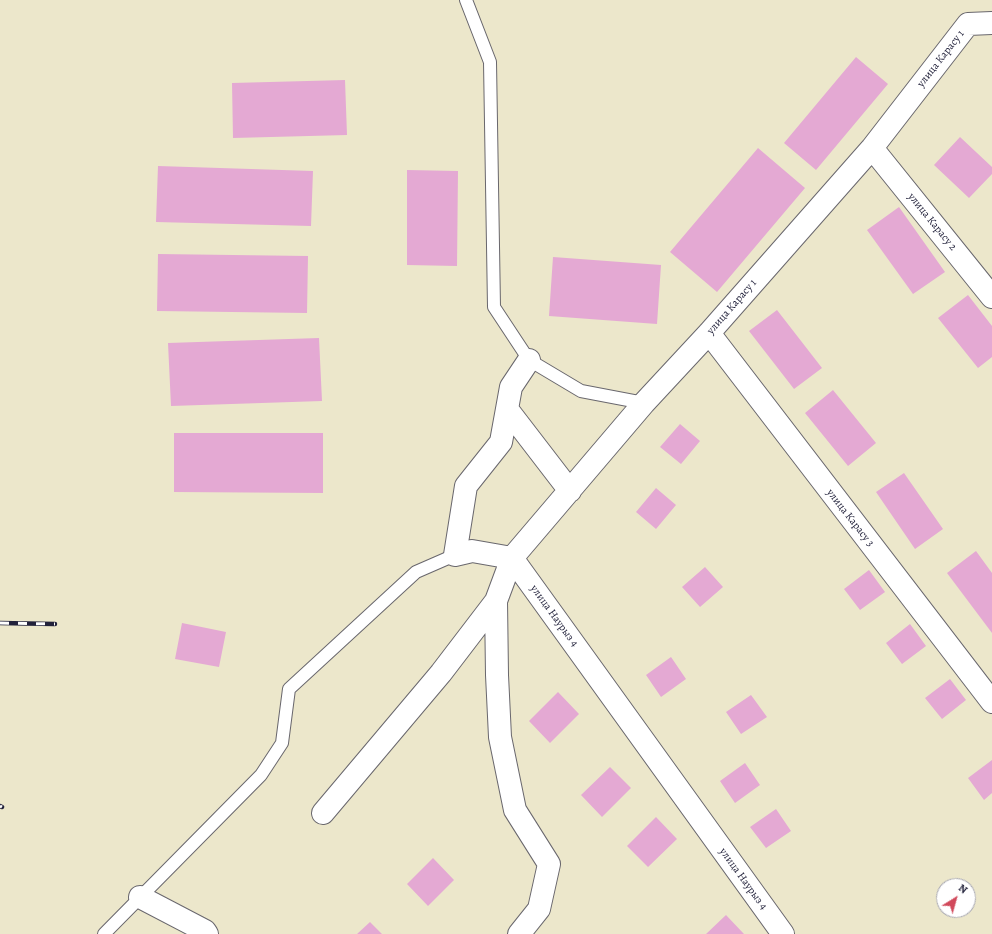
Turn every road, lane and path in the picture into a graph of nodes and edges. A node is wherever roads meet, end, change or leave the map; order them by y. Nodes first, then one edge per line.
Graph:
1 (466, 0) edge
2 (992, 23) edge
3 (872, 148) junction
4 (992, 297) edge
5 (709, 333) junction
6 (529, 360) junction
7 (644, 403) junction
8 (507, 409) junction
9 (570, 491) junction
10 (455, 555) junction
11 (512, 558) junction
12 (496, 601) junction
13 (992, 702) edge
14 (323, 813) dead end
15 (140, 897) junction
16 (104, 934) edge
17 (207, 934) edge
18 (519, 934) edge
19 (782, 934) edge

1 - 6 lane
2 - 3 street, улица Карасу 1
3 - 4 street, улица Карасу 2
3 - 5 street, улица Карасу 1
5 - 7 street, улица Карасу 1
5 - 13 street, улица Карасу 3
6 - 7 lane
6 - 8 street
7 - 9 street, улица Карасу 1
8 - 9 street
8 - 10 street
9 - 11 street, улица Карасу 1
10 - 11 street
10 - 15 lane
11 - 12 street
11 - 19 street, улица Наурыз 4
12 - 14 street
12 - 18 street
15 - 16 lane
15 - 17 street

